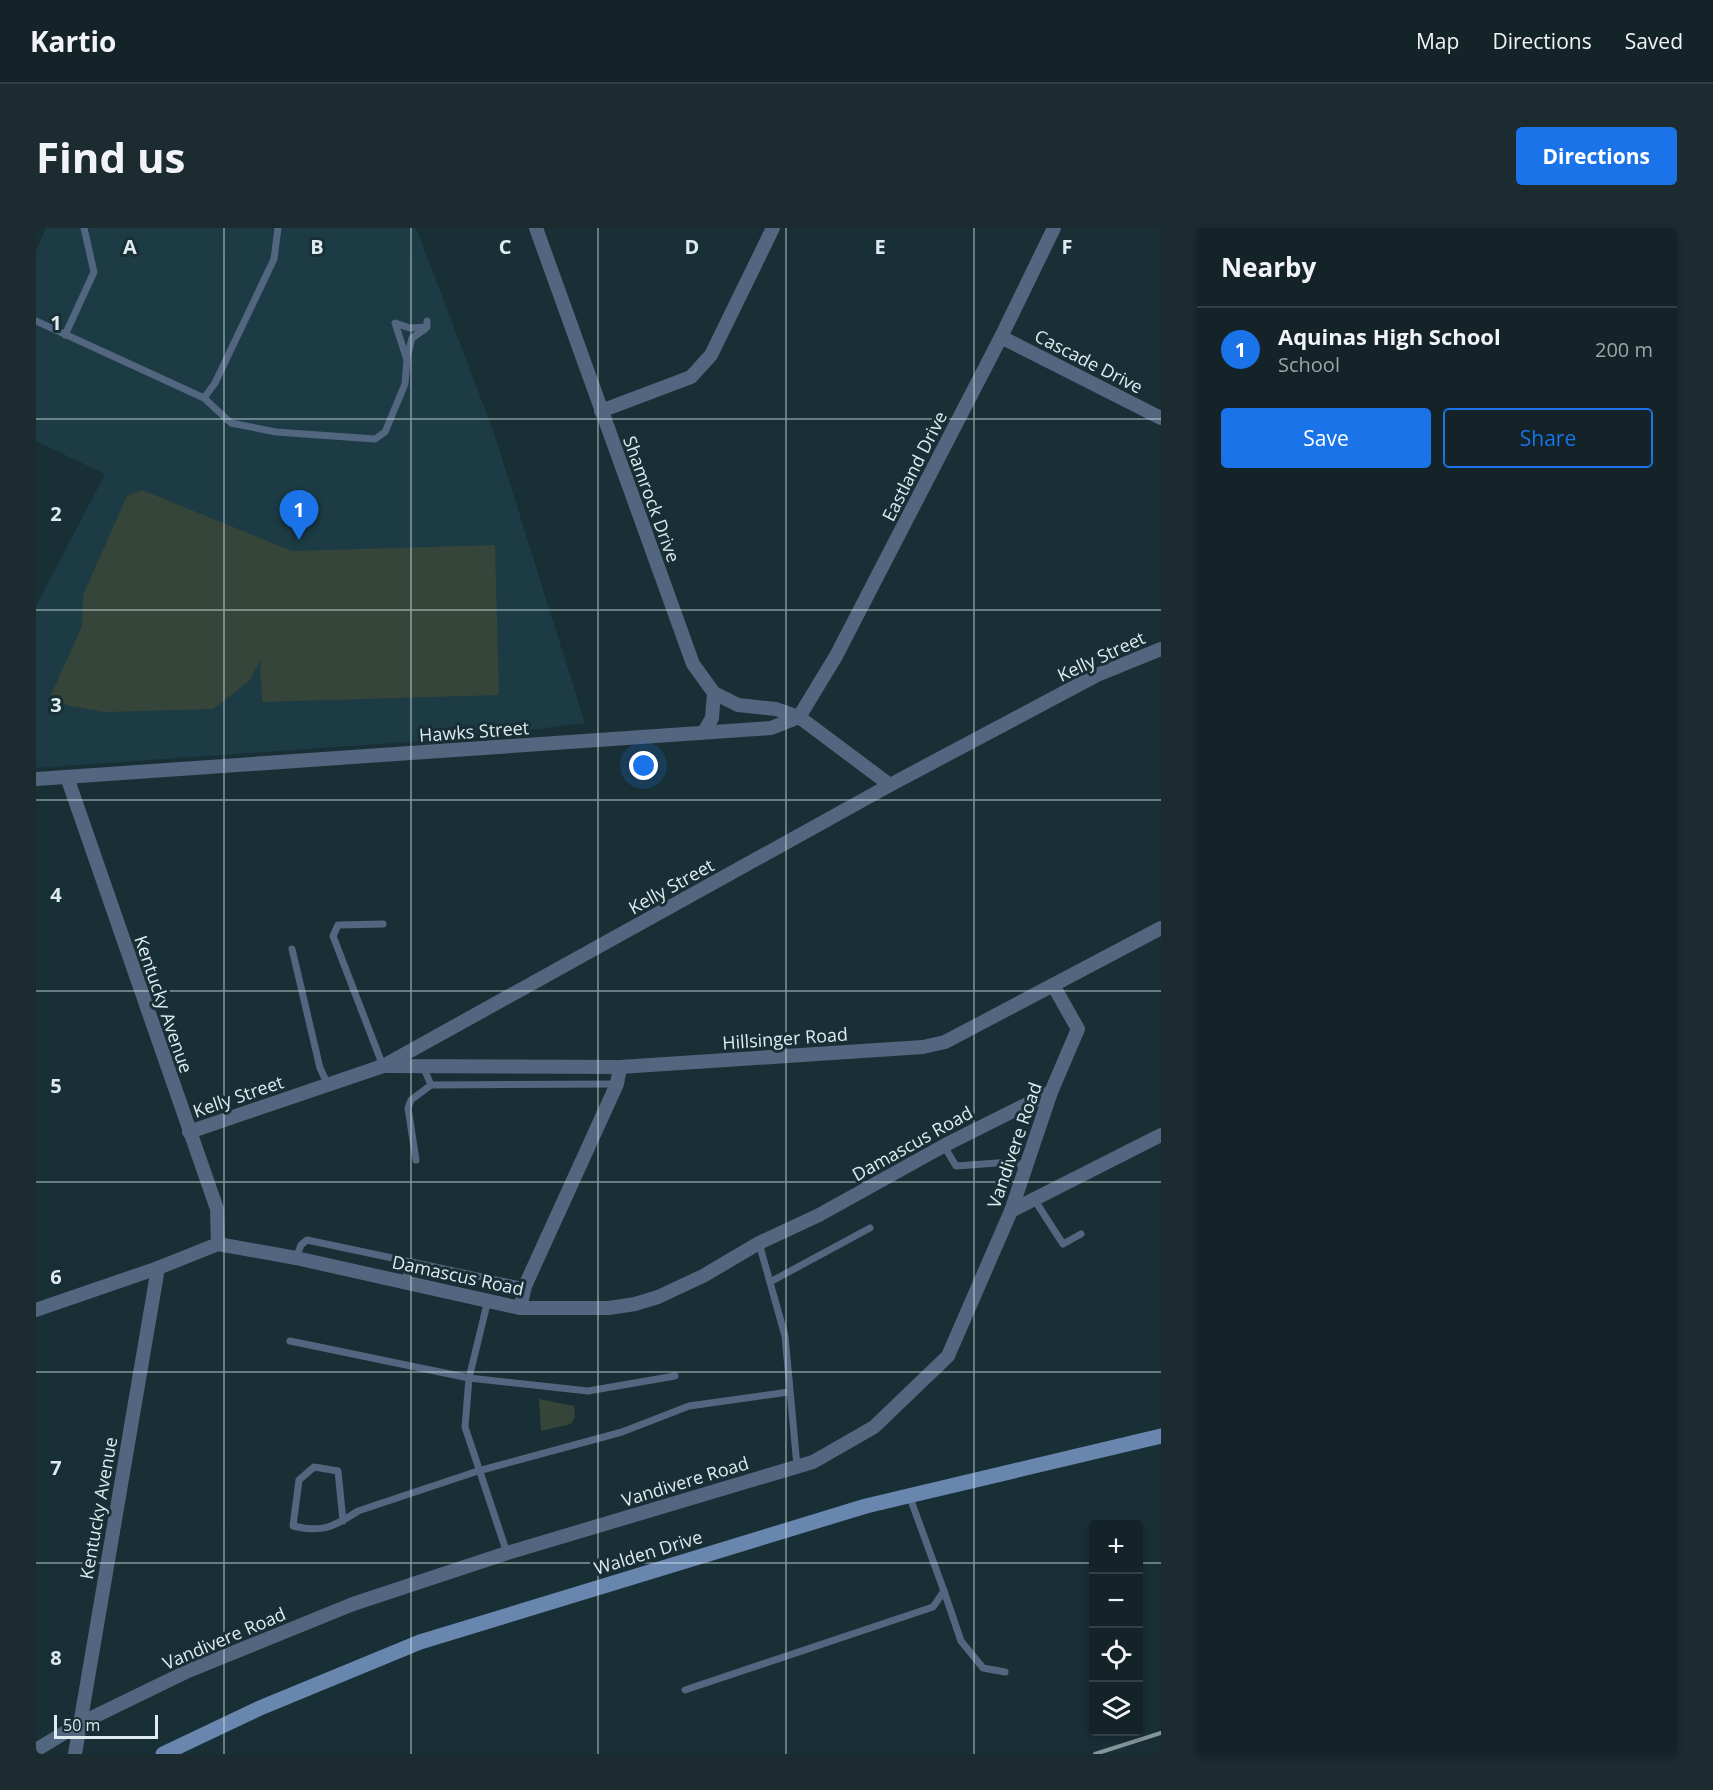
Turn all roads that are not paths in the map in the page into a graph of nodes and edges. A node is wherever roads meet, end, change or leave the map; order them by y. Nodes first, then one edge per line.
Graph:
1 (84, 228) edge
2 (278, 228) edge
3 (537, 228) edge
4 (773, 228) edge
5 (1054, 228) edge
6 (36, 321) edge
7 (65, 335) junction
8 (1001, 337) junction
9 (407, 360) junction
10 (204, 398) junction
11 (601, 411) junction
12 (1161, 418) edge
13 (1161, 649) edge
14 (714, 693) junction
15 (799, 717) junction
16 (704, 732) junction
17 (67, 777) junction
18 (36, 779) edge
19 (890, 785) junction
20 (383, 924) dead end
21 (1161, 928) edge
22 (292, 949) dead end
23 (1053, 985) junction
24 (383, 1066) junction
25 (423, 1066) junction
26 (620, 1067) junction
27 (617, 1084) junction
28 (328, 1085) junction
29 (431, 1085) junction
30 (1051, 1092) junction
31 (189, 1132) junction
32 (1161, 1135) edge
33 (944, 1146) junction
34 (416, 1160) dead end
35 (1026, 1166) junction
36 (1034, 1199) junction
37 (1011, 1211) junction
38 (870, 1228) dead end
39 (1081, 1234) dead end
40 (759, 1243) junction
41 (218, 1244) junction
42 (296, 1257) junction
43 (410, 1262) junction
44 (158, 1268) junction
45 (405, 1281) junction
46 (770, 1282) junction
47 (525, 1286) junction
48 (488, 1300) junction
49 (520, 1308) junction
50 (36, 1310) edge
51 (290, 1341) dead end
52 (675, 1376) dead end
53 (469, 1378) junction
54 (789, 1392) junction
55 (1161, 1436) edge
56 (797, 1466) junction
57 (478, 1471) junction
58 (909, 1495) junction
59 (343, 1521) junction
60 (507, 1553) junction
61 (944, 1591) junction
62 (1005, 1672) dead end
63 (685, 1690) dead end
64 (79, 1725) junction
65 (36, 1750) edge
66 (75, 1754) edge
67 (163, 1754) edge

1 - 7 lane
2 - 10 lane
3 - 11 street, Shamrock Drive
4 - 11 street
5 - 8 street, Eastland Drive
6 - 7 lane
7 - 10 lane
8 - 12 street, Cascade Drive
8 - 15 street, Eastland Drive
9 - 9 lane
9 - 10 lane
11 - 14 street, Shamrock Drive
13 - 19 street, Kelly Street
14 - 15 street, Shamrock Drive
14 - 16 street
15 - 16 street, Hawks Street
15 - 19 street
16 - 17 street, Hawks Street
17 - 18 street, Hawks Street
17 - 31 street, Kentucky Avenue
19 - 24 street, Kelly Street
20 - 24 lane
21 - 23 street, Hillsinger Road
22 - 28 lane
23 - 26 street, Hillsinger Road
23 - 30 street, Vandivere Road
24 - 25 street, Hillsinger Road
24 - 28 street, Kelly Street
25 - 26 street, Hillsinger Road
25 - 29 lane
26 - 27 street
27 - 29 lane
27 - 47 street
28 - 31 street, Kelly Street
29 - 34 lane
30 - 33 street, Damascus Road
30 - 35 street, Vandivere Road
31 - 41 street, Kentucky Avenue
32 - 36 street
33 - 35 lane
33 - 40 street, Damascus Road
35 - 37 street, Vandivere Road
36 - 37 street
36 - 39 lane
37 - 56 street, Vandivere Road
38 - 46 lane
40 - 46 lane
40 - 49 street, Damascus Road
41 - 42 street, Damascus Road
41 - 44 street
42 - 43 lane
42 - 45 street, Damascus Road
43 - 45 lane
43 - 47 lane
44 - 50 street
44 - 64 street, Kentucky Avenue
45 - 48 street, Damascus Road
46 - 54 lane
47 - 49 street
48 - 49 street, Damascus Road
48 - 53 lane
51 - 53 lane
52 - 53 lane
53 - 57 lane
54 - 56 lane
54 - 57 lane
55 - 58 street, Walden Drive
56 - 60 street, Vandivere Road
57 - 59 lane
57 - 60 lane
58 - 61 lane
58 - 67 street, Walden Drive
59 - 59 lane
60 - 64 street, Vandivere Road
61 - 62 lane
61 - 63 lane
64 - 65 street, Vandivere Road
64 - 66 street, Kentucky Avenue

